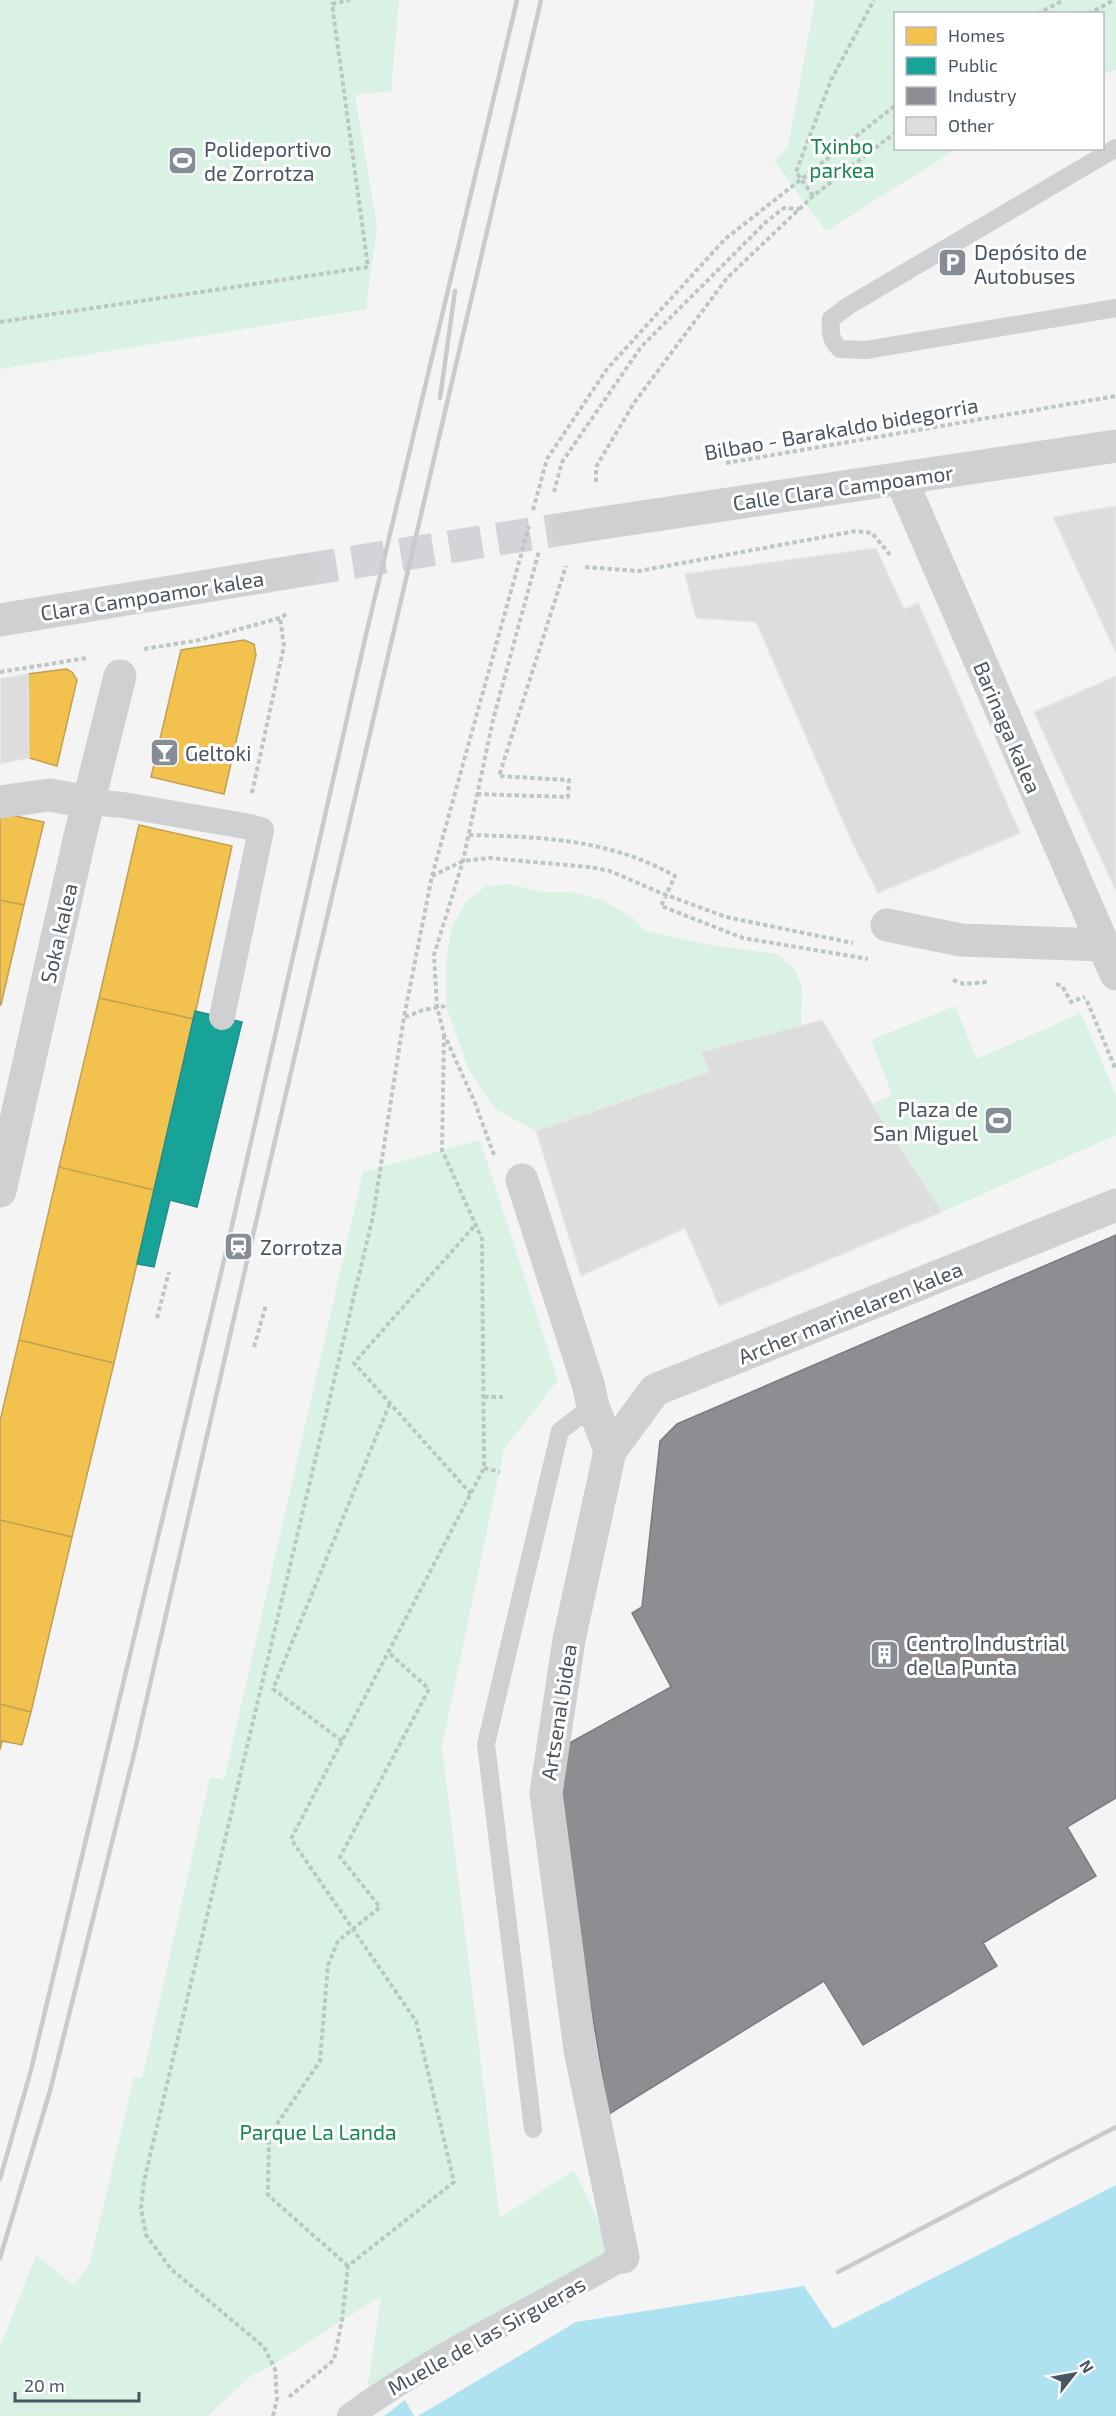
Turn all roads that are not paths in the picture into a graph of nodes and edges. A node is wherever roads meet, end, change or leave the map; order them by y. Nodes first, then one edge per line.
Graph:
1 (1116, 148) edge
2 (1116, 308) edge
3 (1116, 446) edge
4 (901, 479) junction
5 (556, 534) tunnel mouth
6 (304, 570) tunnel mouth
7 (0, 620) edge
8 (120, 676) dead end
9 (0, 802) edge
10 (89, 802) junction
11 (887, 925) dead end
12 (1104, 971) edge
13 (222, 1017) dead end
14 (522, 1180) dead end
15 (0, 1191) edge
16 (1116, 1205) edge
17 (593, 1406) junction
18 (610, 1451) junction
19 (533, 2129) dead end
20 (623, 2256) joint
21 (350, 2416) edge

1 - 2 lane
3 - 4 street, Calle Clara Campoamor
4 - 5 street, Calle Clara Campoamor
4 - 12 street, Barinaga kalea
6 - 7 street, Clara Campoamor kalea
8 - 10 street, Soka kalea
9 - 10 street
10 - 13 street
10 - 15 street, Soka kalea
11 - 12 street
14 - 17 street
16 - 18 street, Archer marinelaren kalea
17 - 18 street
17 - 19 lane
18 - 20 street, Artsenal bidea
20 - 21 street, Muelle de las Sirgueras

